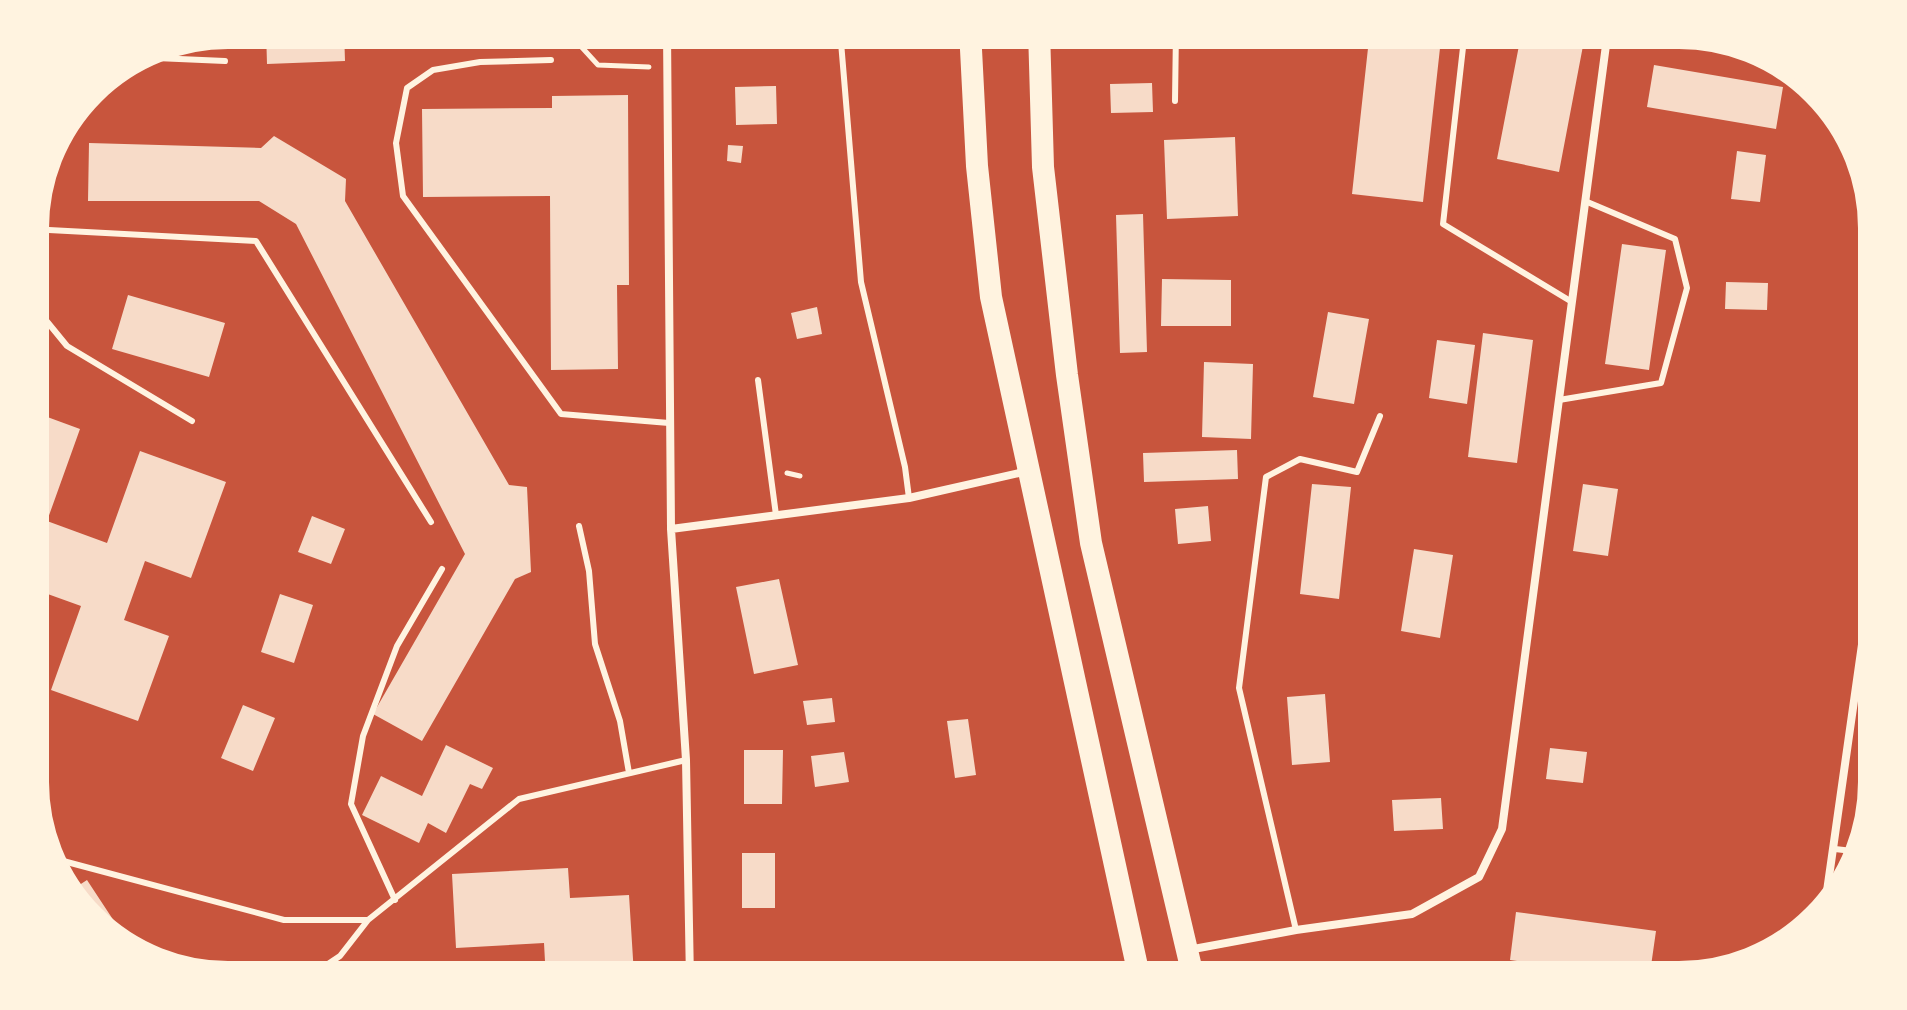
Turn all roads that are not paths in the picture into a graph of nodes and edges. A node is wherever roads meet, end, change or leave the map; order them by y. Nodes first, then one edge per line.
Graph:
1 (667, 44) edge
2 (841, 44) edge
3 (971, 44) edge
4 (1039, 44) edge
5 (1176, 44) edge
6 (1463, 44) edge
7 (1606, 44) edge
8 (159, 58) edge
9 (551, 60) dead end
10 (225, 61) dead end
11 (1175, 101) dead end
12 (1585, 201) junction
13 (44, 230) edge
14 (1572, 302) junction
15 (44, 318) edge
16 (758, 380) dead end
17 (1559, 400) junction
18 (1380, 416) dead end
19 (192, 421) dead end
20 (669, 423) junction
21 (1029, 471) junction
22 (909, 498) junction
23 (776, 515) junction
24 (431, 522) dead end
25 (579, 526) dead end
26 (671, 529) junction
27 (442, 569) dead end
28 (1863, 642) edge
29 (686, 760) junction
30 (629, 773) junction
31 (1835, 849) junction
32 (1849, 851) edge
33 (63, 862) edge
34 (1828, 889) edge
35 (395, 900) junction
36 (368, 920) junction
37 (1296, 930) junction
38 (1187, 951) junction
39 (325, 966) edge
40 (690, 966) edge
41 (1137, 966) edge
42 (1191, 966) edge

1 - 20 street
2 - 22 lane
3 - 21 highway
4 - 38 highway
5 - 11 lane
6 - 14 lane
7 - 12 street
8 - 10 lane
9 - 20 lane
12 - 14 street
12 - 17 lane
13 - 24 lane
14 - 17 street
15 - 19 lane
16 - 23 lane
17 - 37 street
18 - 37 lane
20 - 26 street
21 - 22 street
21 - 41 highway
22 - 23 street
23 - 26 street
25 - 30 lane
26 - 29 street
27 - 35 lane
28 - 31 street
29 - 30 lane
29 - 40 street
30 - 35 lane
31 - 32 lane
31 - 34 street
33 - 36 lane
35 - 36 lane
36 - 39 lane
37 - 38 street
38 - 42 highway

